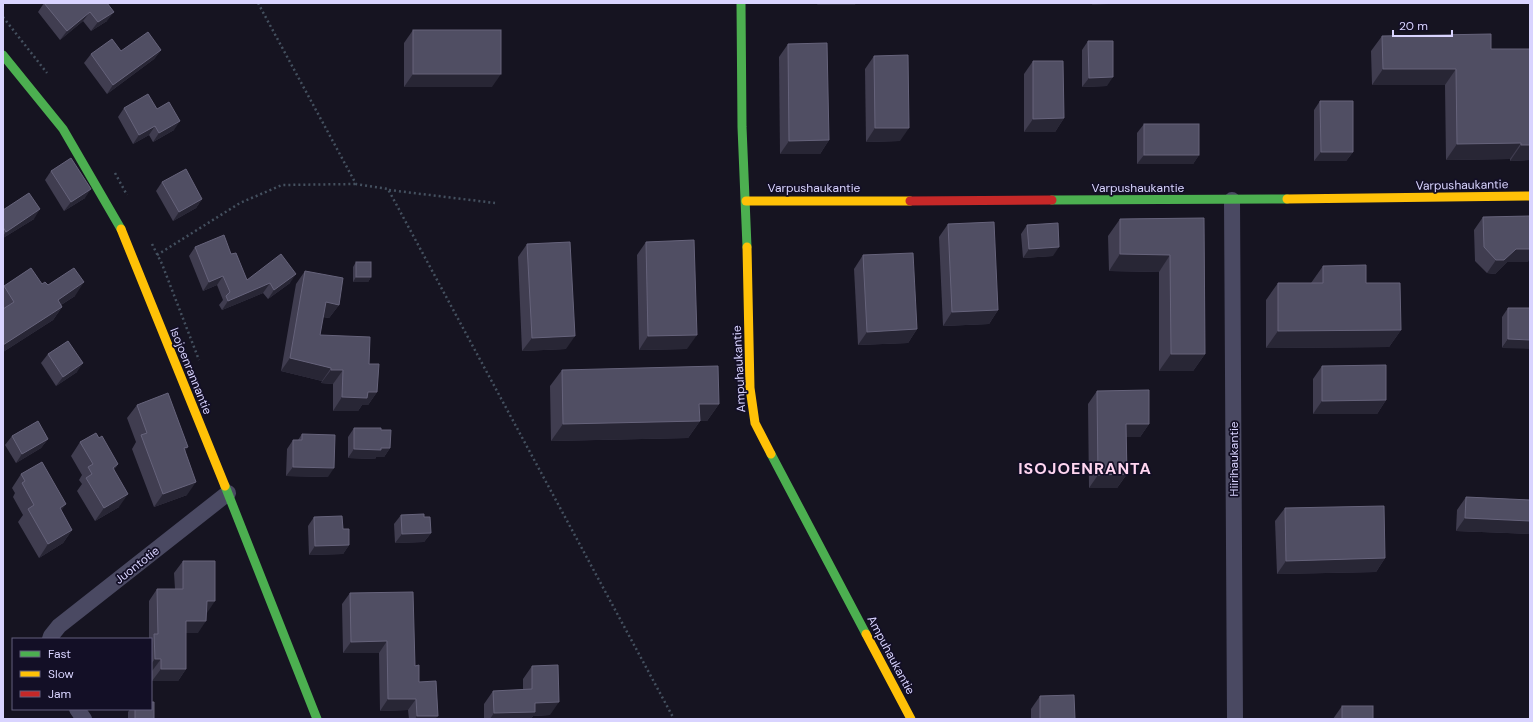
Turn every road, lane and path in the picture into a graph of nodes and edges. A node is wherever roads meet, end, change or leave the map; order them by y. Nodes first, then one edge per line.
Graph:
1 (258, 3) edge
2 (741, 3) edge
3 (3, 55) edge
4 (356, 184) junction
5 (388, 190) junction
6 (1530, 196) edge
7 (1232, 200) junction
8 (746, 201) junction
9 (495, 203) dead end
10 (157, 255) dead end
11 (228, 493) junction
12 (50, 638) edge
13 (78, 710) edge
14 (84, 719) edge
15 (317, 719) edge
16 (674, 719) edge
17 (911, 719) edge
18 (1235, 719) edge

1 - 4 path
2 - 8 street, Ampuhaukantie
3 - 11 street, Isojoenrannantie
4 - 5 path
4 - 10 path
5 - 9 path
5 - 16 path
6 - 7 street, Varpushaukantie
7 - 8 street, Varpushaukantie
7 - 18 street, Hiirihaukantie
8 - 17 street, Ampuhaukantie
11 - 12 street, Juontotie
11 - 15 street, Isojoenrannantie
13 - 14 street

